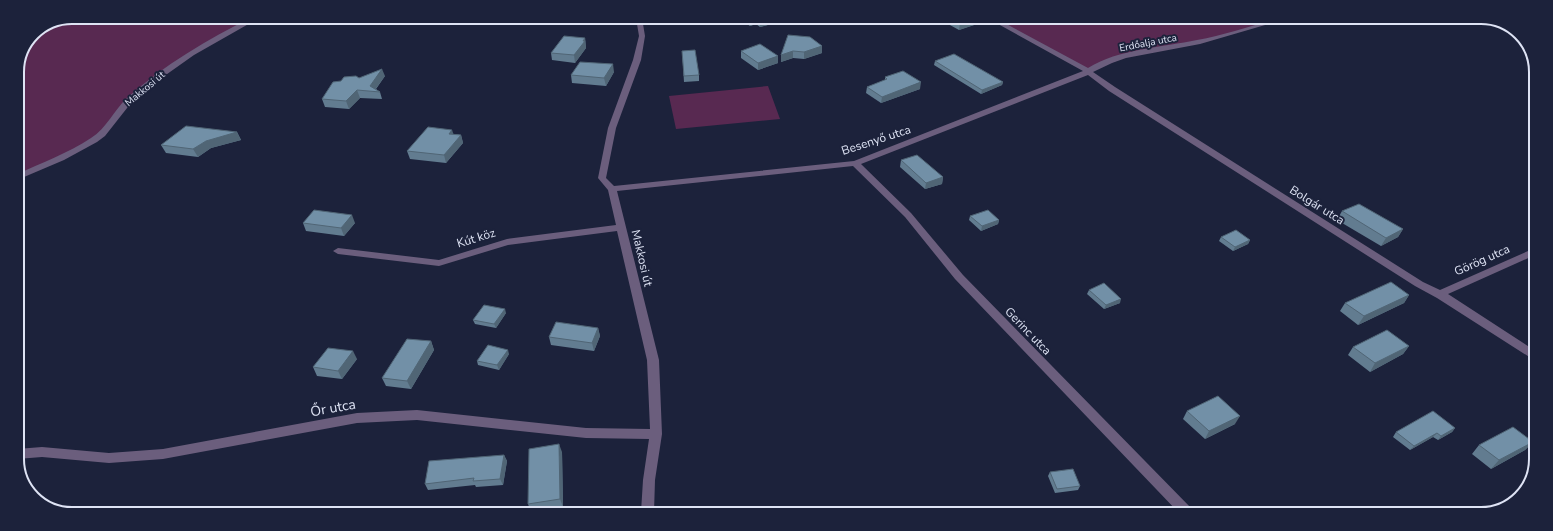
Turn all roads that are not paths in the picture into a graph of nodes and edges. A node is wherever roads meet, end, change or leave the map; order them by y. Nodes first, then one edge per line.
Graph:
1 (245, 24) edge
2 (640, 24) edge
3 (1002, 24) edge
4 (1265, 24) edge
5 (1088, 72) junction
6 (854, 163) junction
7 (24, 174) edge
8 (612, 189) junction
9 (622, 227) junction
10 (338, 251) dead end
11 (1529, 254) edge
12 (1441, 295) junction
13 (1529, 353) edge
14 (656, 434) junction
15 (24, 453) edge
16 (648, 507) edge
17 (1181, 507) edge

1 - 7 street, Makkosi út
2 - 8 street, Makkosi út
3 - 5 street, Bolgár utca
4 - 5 street, Erdőalja utca
5 - 6 street, Besenyő utca
5 - 12 street, Bolgár utca
6 - 8 street, Besenyő utca
6 - 17 street, Gerinc utca
8 - 9 street, Makkosi út
9 - 10 street, Kút köz
9 - 14 street, Makkosi út
11 - 12 street, Görög utca
12 - 13 street, Bolgár utca
14 - 15 street, Őr utca
14 - 16 street, Makkosi út

